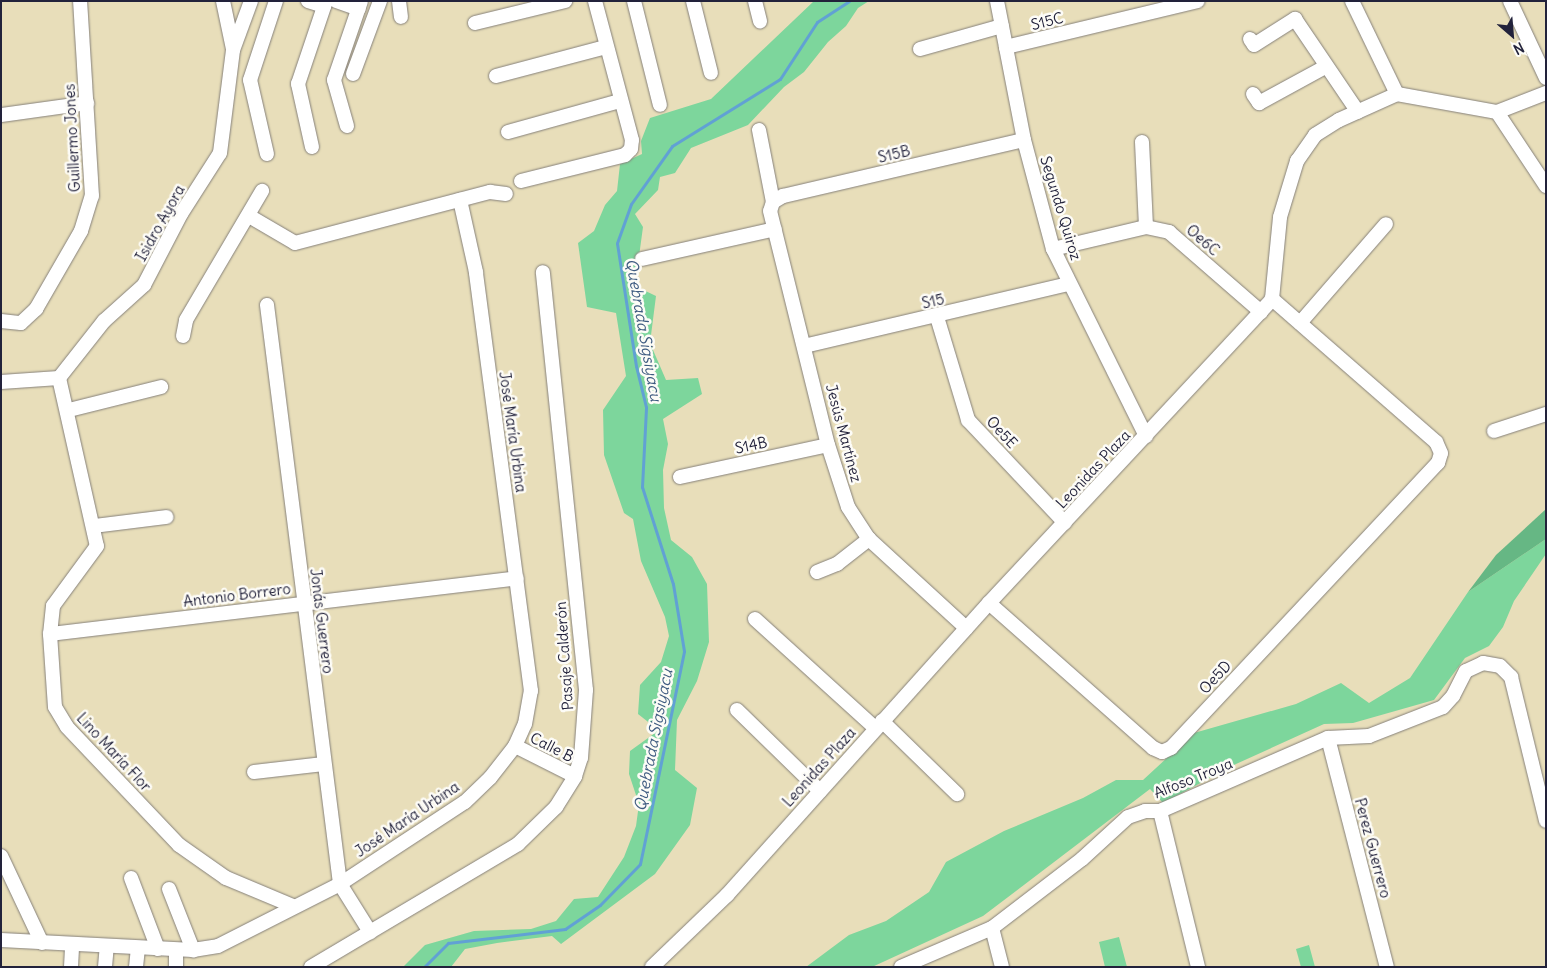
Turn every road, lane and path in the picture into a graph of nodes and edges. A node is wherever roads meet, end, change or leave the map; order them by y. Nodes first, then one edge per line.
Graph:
1 (80, 1) edge
2 (224, 1) edge
3 (251, 1) edge
4 (276, 1) edge
5 (308, 1) edge
6 (380, 1) edge
7 (399, 1) edge
8 (565, 1) edge
9 (595, 1) edge
10 (634, 1) edge
11 (693, 1) edge
12 (755, 1) edge
13 (996, 1) edge
14 (1198, 1) edge
15 (1352, 1) edge
16 (1510, 1) edge
17 (329, 3) edge
18 (360, 5) edge
19 (401, 17) dead end
20 (760, 21) dead end
21 (475, 23) dead end
22 (1002, 26) junction
23 (1250, 39) dead end
24 (606, 46) junction
25 (1006, 47) junction
26 (920, 49) dead end
27 (233, 50) junction
28 (1325, 67) junction
29 (711, 73) dead end
30 (353, 74) dead end
31 (496, 76) dead end
32 (1546, 78) edge
33 (1546, 93) edge
34 (1253, 94) dead end
35 (1397, 94) junction
36 (620, 101) junction
37 (87, 103) junction
38 (660, 105) dead end
39 (1358, 112) junction
40 (1497, 112) junction
41 (1, 115) edge
42 (347, 126) dead end
43 (759, 130) dead end
44 (508, 132) dead end
45 (1024, 140) junction
46 (1142, 142) dead end
47 (312, 147) dead end
48 (267, 154) dead end
49 (521, 181) dead end
50 (1546, 186) edge
51 (262, 191) dead end
52 (506, 194) dead end
53 (460, 200) junction
54 (773, 202) junction
55 (250, 216) junction
56 (1386, 224) dead end
57 (1146, 227) junction
58 (775, 229) junction
59 (1053, 249) junction
60 (642, 259) dead end
61 (543, 272) dead end
62 (1068, 284) junction
63 (1272, 298) junction
64 (267, 305) dead end
65 (1260, 312) junction
66 (937, 317) junction
67 (1, 321) edge
68 (1300, 324) junction
69 (183, 336) dead end
70 (804, 346) junction
71 (59, 378) junction
72 (1, 382) edge
73 (161, 388) dead end
74 (69, 410) junction
75 (1546, 414) edge
76 (1494, 431) dead end
77 (1146, 436) junction
78 (828, 445) junction
79 (680, 477) dead end
80 (166, 517) dead end
81 (1065, 523) junction
82 (94, 526) junction
83 (869, 539) junction
84 (817, 572) dead end
85 (517, 578) junction
86 (303, 603) junction
87 (989, 603) junction
88 (755, 619) dead end
89 (966, 628) junction
90 (50, 634) junction
91 (738, 710) dead end
92 (878, 724) junction
93 (1328, 738) junction
94 (515, 746) junction
95 (324, 764) junction
96 (254, 772) dead end
97 (574, 776) junction
98 (820, 791) junction
99 (957, 794) dead end
100 (1160, 811) junction
101 (1546, 821) edge
102 (1, 856) edge
103 (131, 878) dead end
104 (340, 884) junction
105 (169, 889) dead end
106 (293, 906) junction
107 (992, 928) junction
108 (370, 932) junction
109 (1, 940) edge
110 (42, 942) junction
111 (72, 945) junction
112 (107, 946) junction
113 (138, 948) junction
114 (158, 949) junction
115 (176, 950) junction
116 (193, 950) junction
117 (71, 967) edge
118 (105, 967) edge
119 (136, 967) edge
120 (176, 967) edge
121 (311, 967) edge
122 (652, 967) edge
123 (901, 967) edge
124 (1002, 967) edge
125 (1198, 967) edge
126 (1387, 967) edge

1 - 37 street, Guillermo Jones
2 - 27 street
3 - 27 street, Isidro Ayora
4 - 48 street
5 - 17 street
6 - 30 street
7 - 19 street
8 - 21 street
9 - 24 street
10 - 38 street
11 - 29 street
12 - 20 street
13 - 22 street, Segundo Quiroz
14 - 25 street, S15C
15 - 35 street
16 - 32 street
17 - 18 street
17 - 47 street
18 - 42 street
22 - 25 street, Segundo Quiroz
22 - 26 street
23 - 28 street
24 - 31 street
24 - 36 street
25 - 45 street, Segundo Quiroz
27 - 71 street, Isidro Ayora
28 - 34 street
28 - 39 street
33 - 40 street
35 - 39 street
35 - 40 street
36 - 44 street
36 - 49 street
37 - 41 street
37 - 67 street, Guillermo Jones
39 - 63 street
40 - 50 street
43 - 54 street, Jesús Martínez
45 - 54 street, S15B
45 - 59 street, Segundo Quiroz
46 - 57 street
51 - 55 street
52 - 53 street
53 - 55 street
53 - 85 street, José María Urbina
54 - 58 street, Jesús Martínez
55 - 69 street
56 - 68 street
57 - 59 street, Oe6C
57 - 65 street, Oe6C
58 - 60 street
58 - 70 street, Jesús Martínez
59 - 62 street, Segundo Quiroz
61 - 97 street, Pasaje Calderón
62 - 66 street, S15
62 - 77 street, Segundo Quiroz
63 - 65 street, Leonidas Plaza
63 - 68 street
64 - 86 street, Jonás Guerrero
65 - 77 street, Leonidas Plaza
66 - 70 street, S15
66 - 81 street, Oe5E
68 - 87 street, Oe5D
70 - 78 street, Jesús Martínez
71 - 72 street
71 - 74 street, Lino María Flor
73 - 74 street
74 - 82 street, Lino María Flor
75 - 76 street
77 - 81 street, Leonidas Plaza
78 - 79 street, S14B
78 - 83 street, Jesús Martínez
80 - 82 street
81 - 87 street, Leonidas Plaza
82 - 90 street, Lino María Flor
83 - 84 street
83 - 89 street, Jesús Martínez
85 - 86 street, Antonio Borrero
85 - 94 street, José María Urbina
86 - 90 street, Antonio Borrero
86 - 95 street, Jonás Guerrero
87 - 89 street, Leonidas Plaza
88 - 92 street
89 - 92 street, Leonidas Plaza
90 - 106 street, Lino María Flor
91 - 98 street
92 - 98 street, Leonidas Plaza
92 - 99 street
93 - 100 street, Alfoso Troya
93 - 101 street, Alfoso Troya
93 - 126 street, Perez Guerrero
94 - 97 street, Calle B
94 - 104 street, José María Urbina
95 - 96 street
95 - 104 street, Jonás Guerrero
97 - 108 street, Pasaje Calderón
98 - 122 street, Leonidas Plaza
100 - 107 street, Alfoso Troya
100 - 125 street
102 - 110 street
103 - 114 street
104 - 106 street, José María Urbina
104 - 108 street, Jonás Guerrero
105 - 116 street
106 - 116 street, José María Urbina
107 - 123 street, Alfoso Troya
107 - 124 street
108 - 121 street, Pasaje Calderón
109 - 110 street, José María Urbina
110 - 111 street, José María Urbina
111 - 112 street, José María Urbina
111 - 117 street
112 - 113 street, José María Urbina
112 - 118 street
113 - 114 street, José María Urbina
113 - 119 street
114 - 115 street, José María Urbina
115 - 116 street, José María Urbina
115 - 120 street

